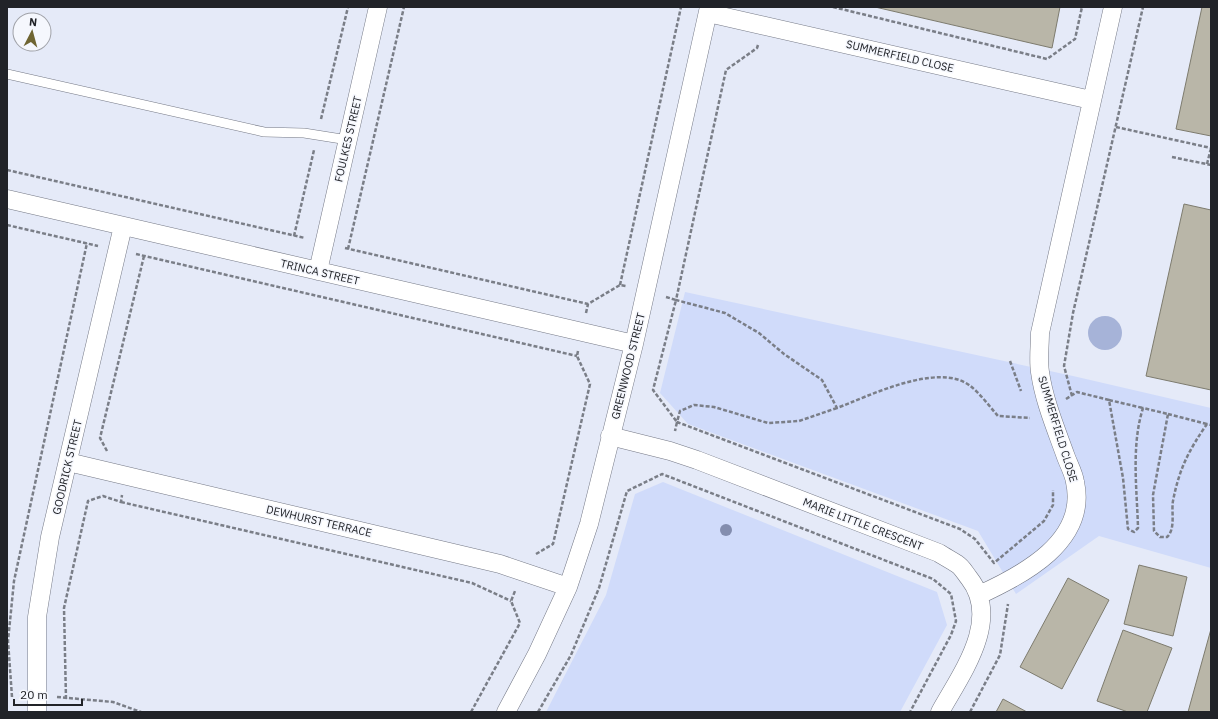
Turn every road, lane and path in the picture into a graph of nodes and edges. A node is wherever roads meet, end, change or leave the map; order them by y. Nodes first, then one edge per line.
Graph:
1 (378, 7) edge
2 (404, 7) edge
3 (681, 7) edge
4 (833, 7) edge
5 (1082, 7) edge
6 (1113, 7) edge
7 (1143, 7) edge
8 (709, 10) edge
9 (763, 25) junction
10 (7, 74) edge
11 (1091, 100) junction
12 (1116, 127) junction
13 (348, 140) junction
14 (1211, 148) edge
15 (1172, 156) dead end
16 (1209, 164) edge
17 (7, 170) edge
18 (7, 199) edge
19 (7, 225) edge
20 (124, 226) junction
21 (87, 243) junction
22 (324, 243) junction
23 (348, 248) junction
24 (118, 250) junction
25 (318, 271) junction
26 (620, 285) dead end
27 (588, 304) dead end
28 (634, 344) junction
29 (577, 356) dead end
30 (1072, 396) junction
31 (1109, 400) junction
32 (837, 408) junction
33 (1143, 408) junction
34 (1049, 410) junction
35 (1168, 414) junction
36 (1207, 424) junction
37 (1211, 425) edge
38 (610, 436) junction
39 (68, 462) junction
40 (1053, 483) dead end
41 (121, 502) dead end
42 (568, 588) junction
43 (979, 596) junction
44 (511, 601) dead end
45 (37, 693) junction
46 (12, 697) junction
47 (7, 698) edge
48 (37, 712) edge
49 (141, 712) edge
50 (506, 712) edge
51 (538, 712) edge
52 (910, 712) edge
53 (940, 712) edge

1 - 13 street, FOULKES STREET
2 - 23 path
3 - 26 path
4 - 5 path
6 - 11 street, SUMMERFIELD CLOSE
7 - 12 path
8 - 9 street, SUMMERFIELD CLOSE
8 - 28 street, GREENWOOD STREET
9 - 11 street, SUMMERFIELD CLOSE
9 - 32 path
10 - 13 lane
11 - 34 street, SUMMERFIELD CLOSE
12 - 14 path
12 - 30 path
13 - 22 street, FOULKES STREET
14 - 16 path
15 - 16 path
17 - 22 path
18 - 20 street, TRINCA STREET
19 - 21 path
20 - 24 street, GOODRICK STREET
20 - 25 street, TRINCA STREET
21 - 24 path
21 - 46 path
22 - 23 path
22 - 25 street, FOULKES STREET
23 - 27 path
24 - 29 path
24 - 39 street, GOODRICK STREET
25 - 28 street, TRINCA STREET
28 - 38 street, GREENWOOD STREET
30 - 31 path
30 - 34 path
31 - 33 path
31 - 33 path
32 - 34 path
32 - 40 path
33 - 35 path
34 - 43 street, SUMMERFIELD CLOSE
35 - 36 path
35 - 36 path
36 - 37 path
38 - 42 street, GREENWOOD STREET
38 - 43 street, MARIE LITTLE CRESCENT
39 - 42 street, DEWHURST TERRACE
39 - 45 street, GOODRICK STREET
41 - 44 path
42 - 50 street, GREENWOOD STREET
43 - 53 street, MARIE LITTLE CRESCENT
45 - 46 path
45 - 48 street, GOODRICK STREET
45 - 49 path
46 - 47 path
51 - 52 path

